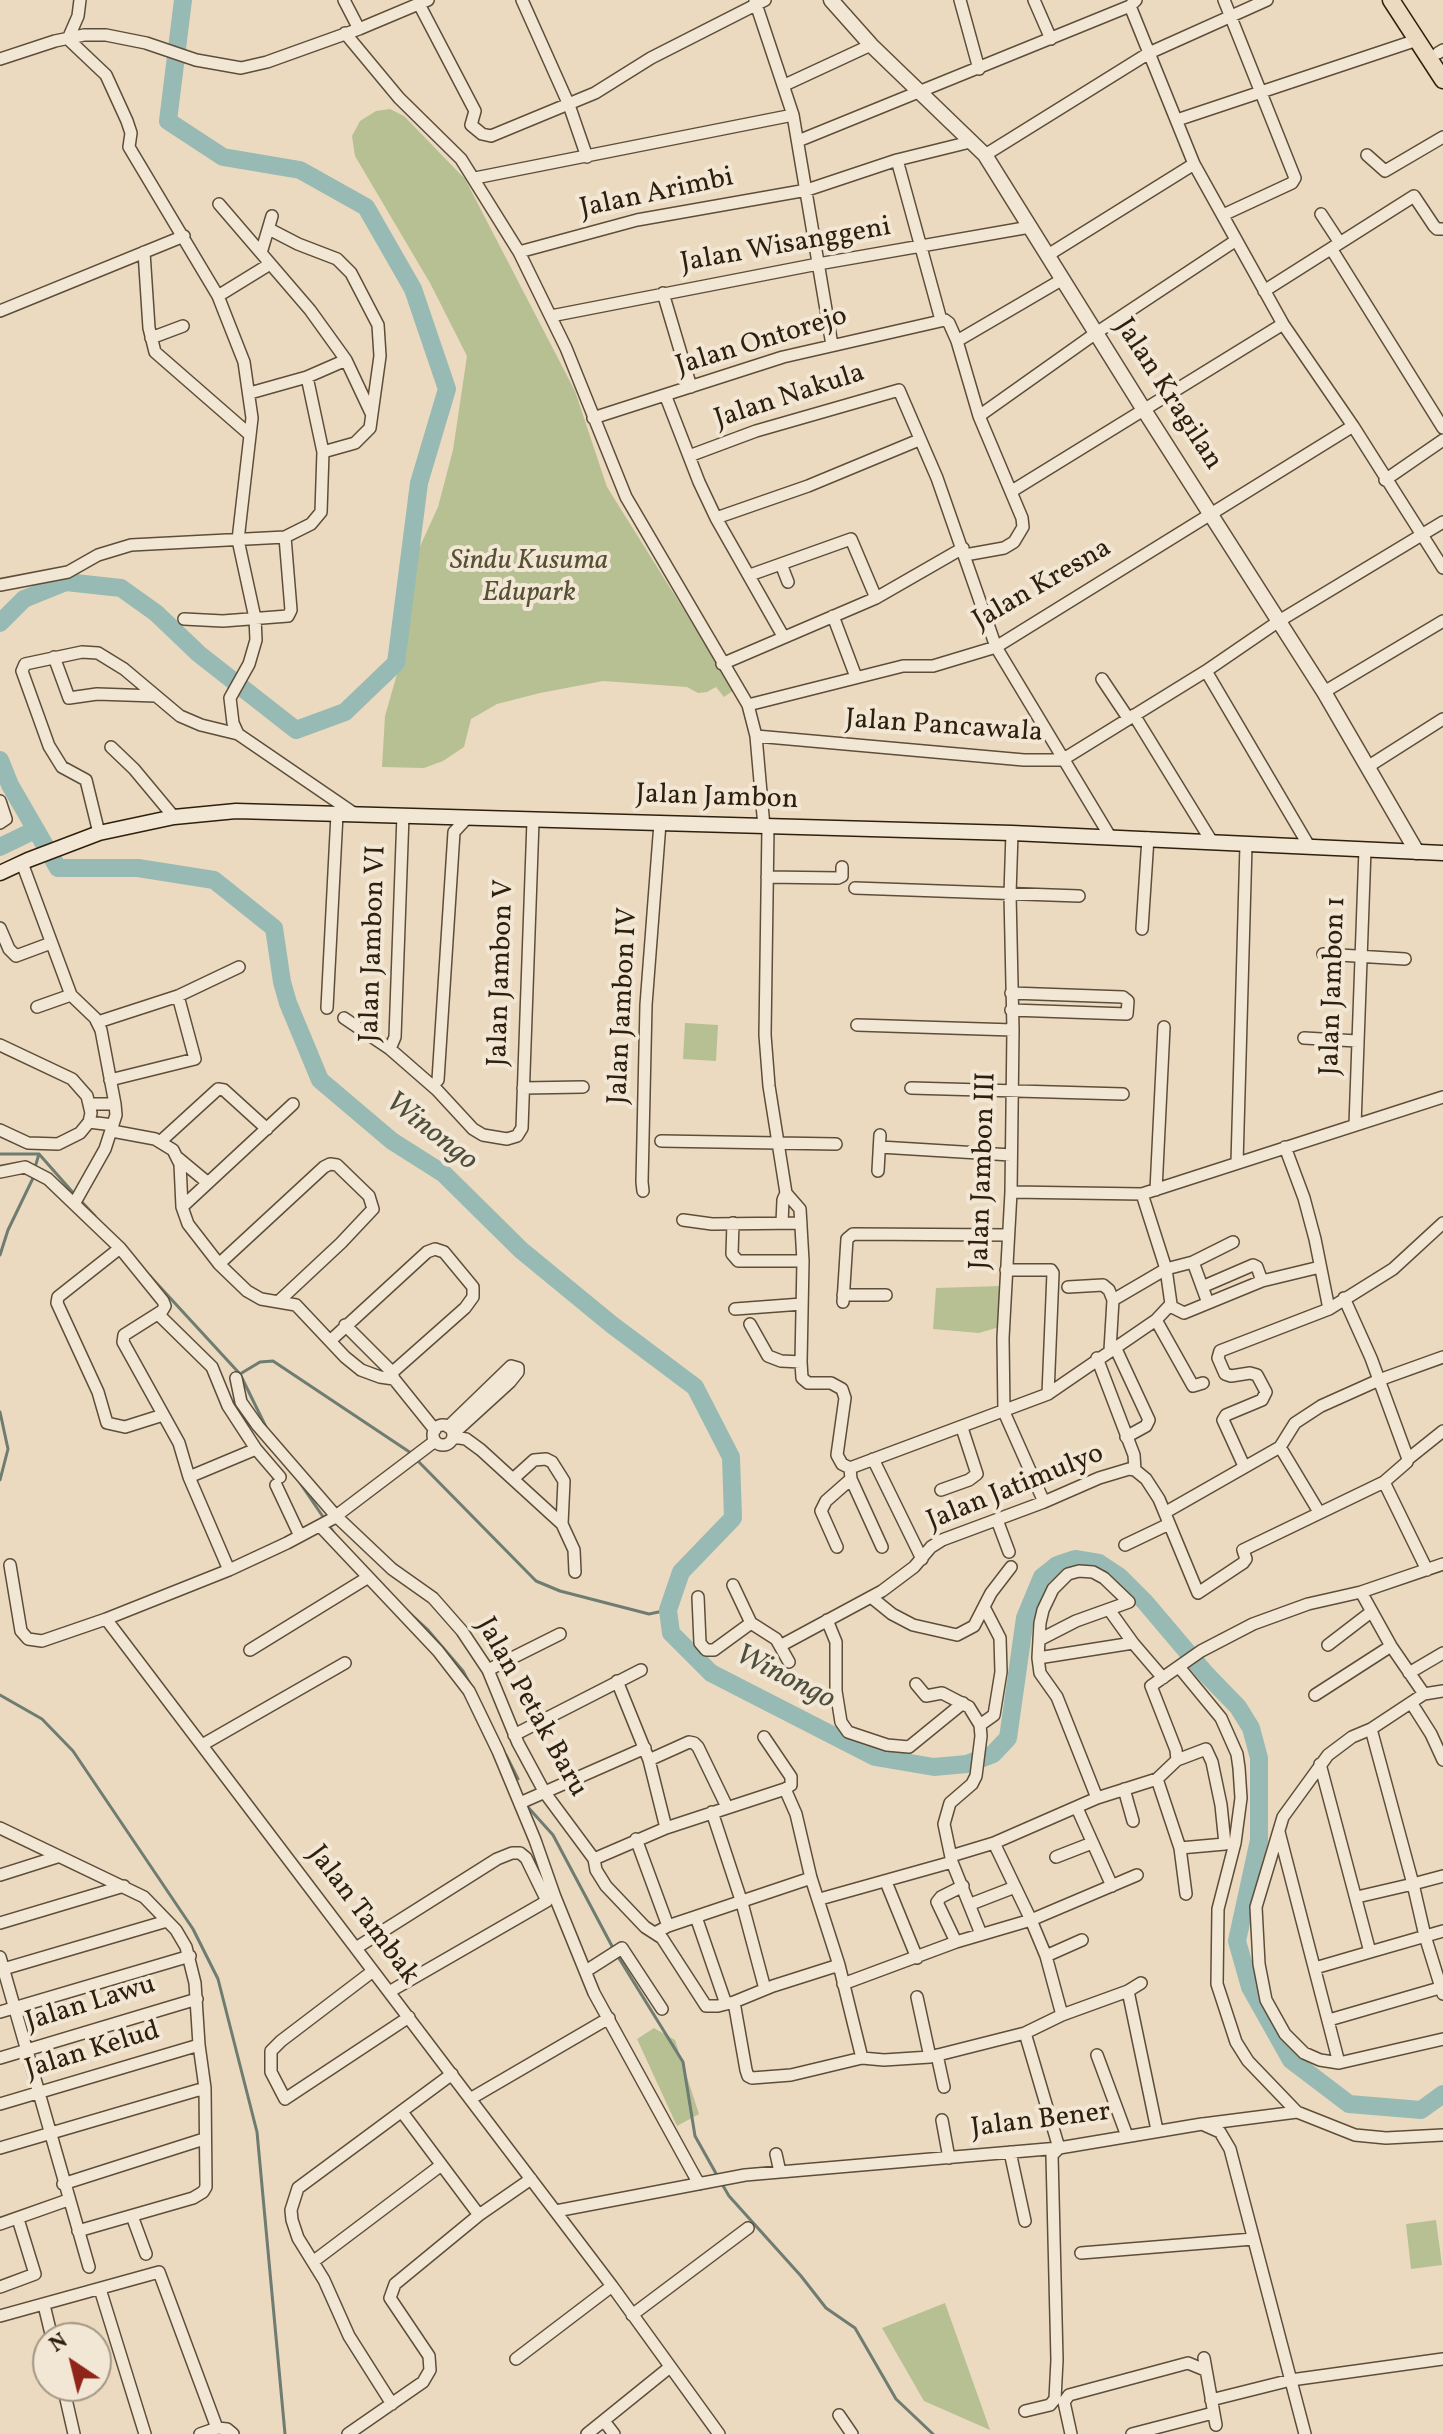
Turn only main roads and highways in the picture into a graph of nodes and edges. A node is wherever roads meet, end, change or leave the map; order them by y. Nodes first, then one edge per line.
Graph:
1 (831, 0) edge
2 (1391, 0) edge
3 (1404, 0) edge
4 (1441, 55) edge
5 (1443, 80) edge
6 (1417, 852) junction
7 (1443, 853) edge
8 (0, 873) edge

1 - 6 main road, Jalan Kragilan
2 - 5 main road
3 - 4 main road
6 - 7 main road, Jalan Jambon
6 - 8 main road, Jalan Jambon

